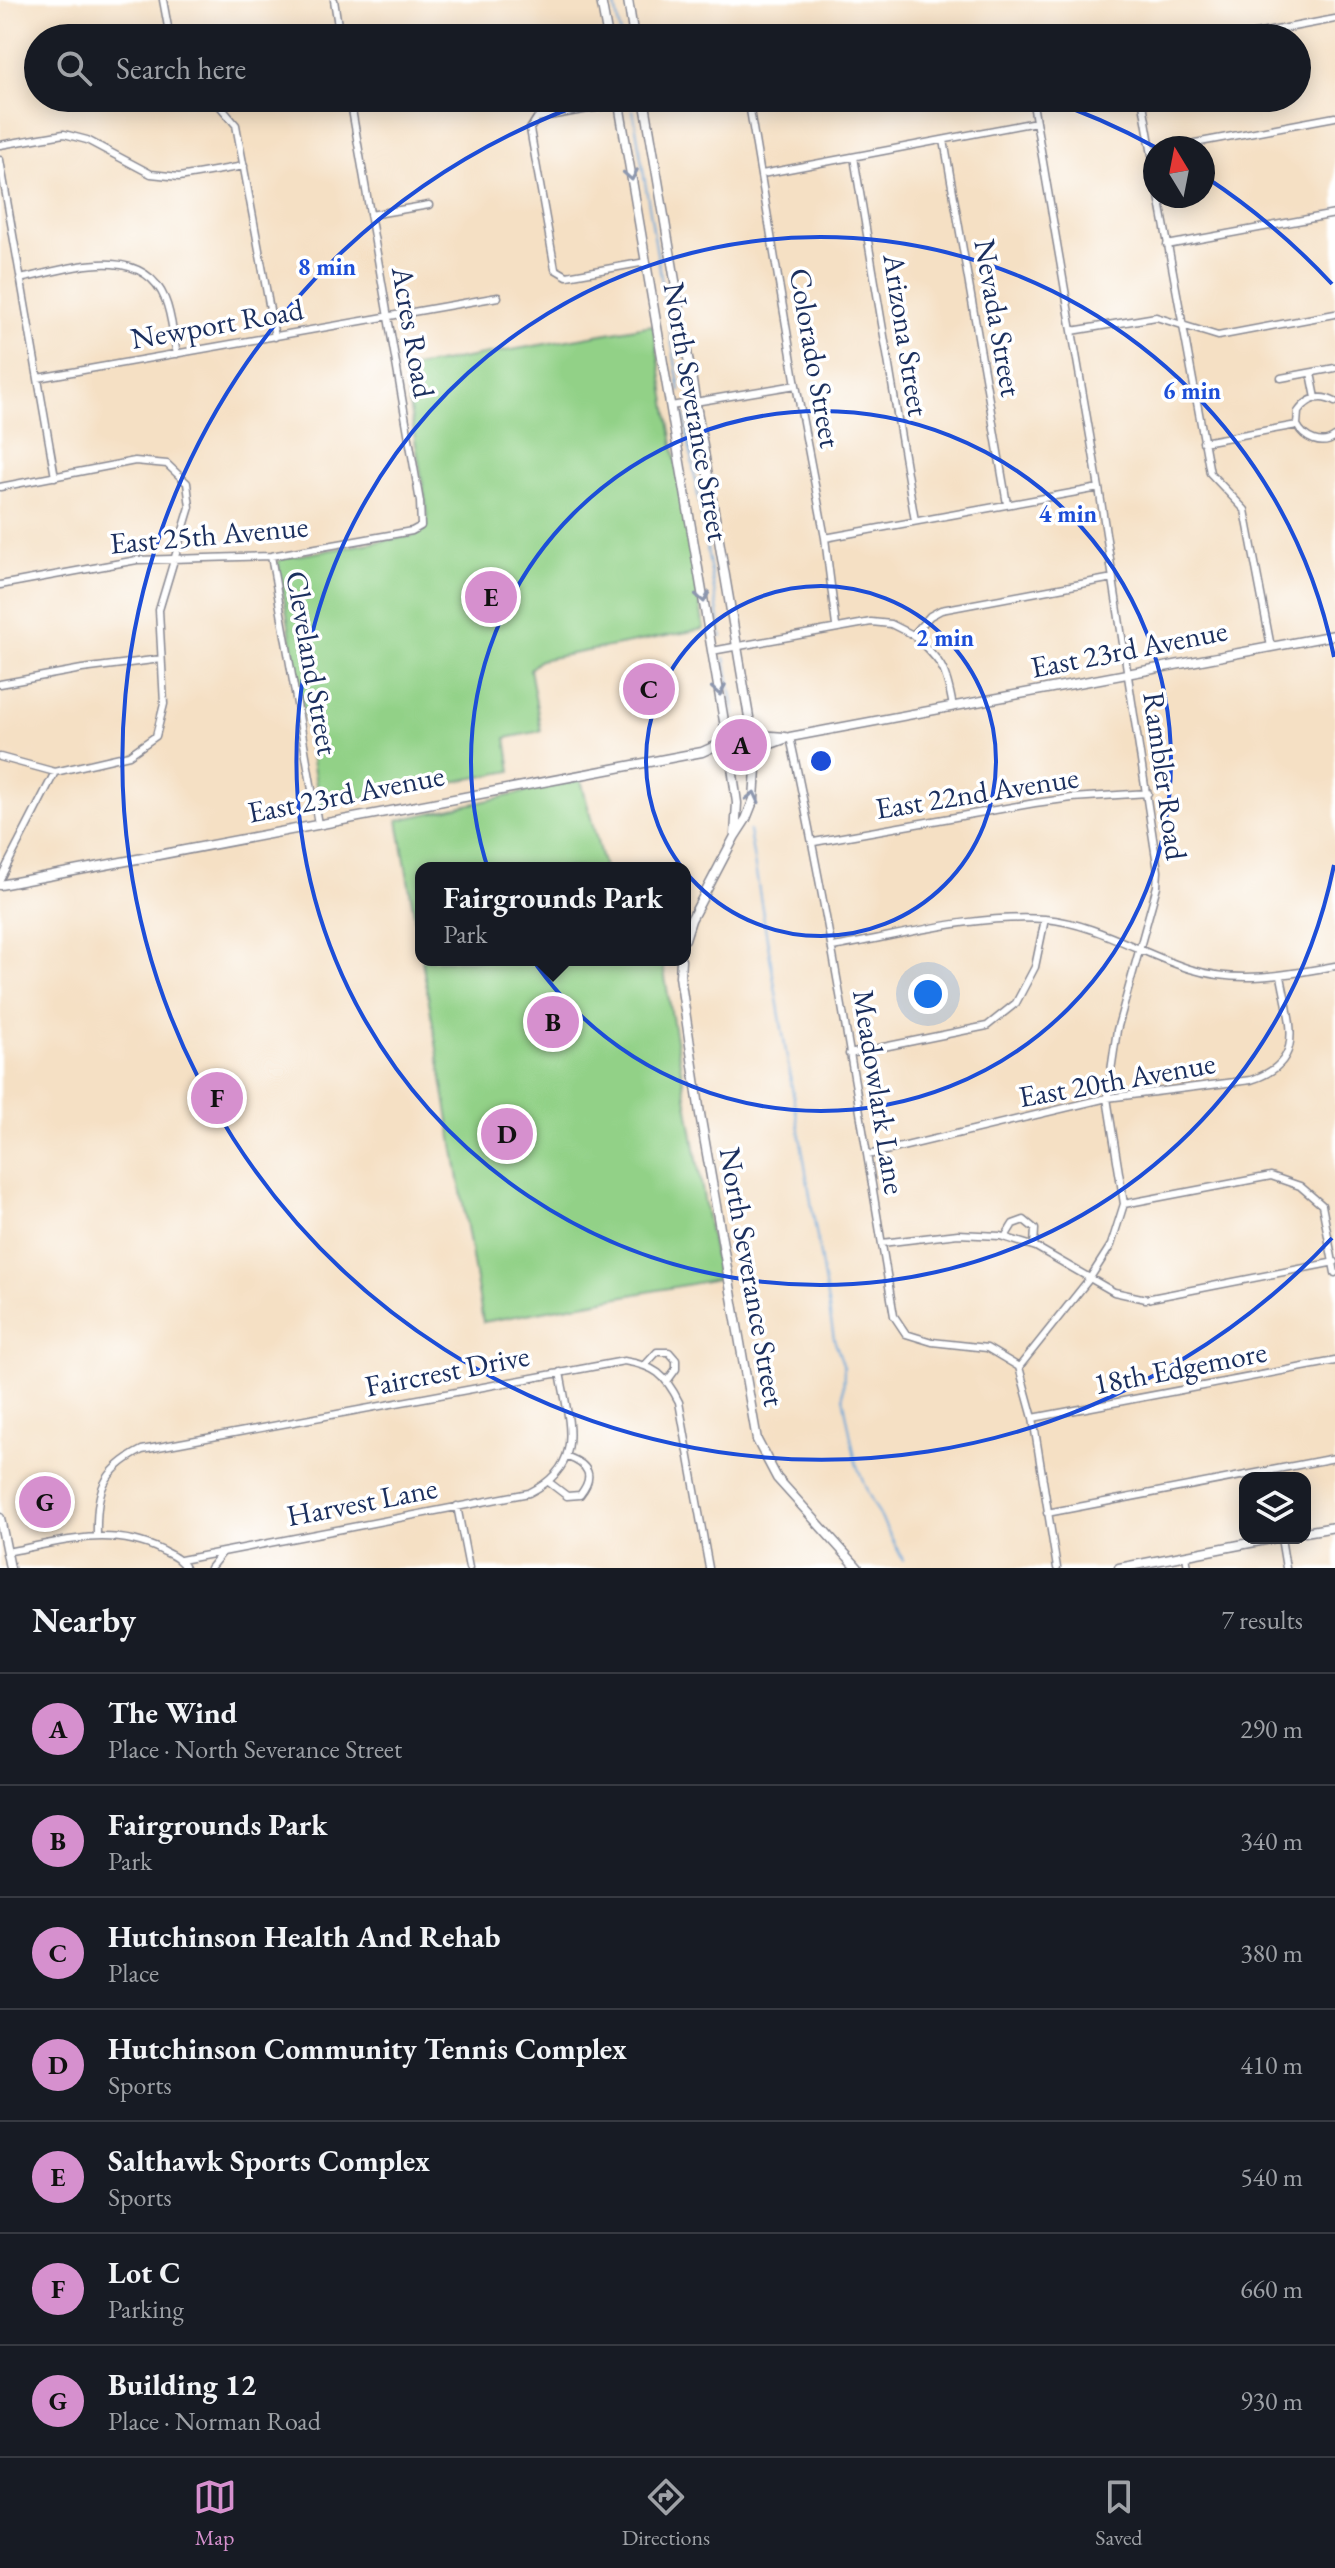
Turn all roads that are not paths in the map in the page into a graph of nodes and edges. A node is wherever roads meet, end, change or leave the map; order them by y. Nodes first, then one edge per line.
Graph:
1 (163, 0) edge
2 (334, 0) edge
3 (601, 0) edge
4 (628, 0) edge
5 (1335, 19) edge
6 (167, 24) edge
7 (338, 24) edge
8 (605, 24) edge
9 (632, 24) edge
10 (1308, 24) edge
11 (225, 112) edge
12 (352, 112) edge
13 (566, 112) edge
14 (621, 112) edge
15 (649, 112) edge
16 (751, 112) edge
17 (1034, 112) edge
18 (1145, 112) edge
19 (1335, 117) edge
20 (1036, 122) junction
21 (1150, 136) edge
22 (1215, 139) edge
23 (944, 140) junction
24 (0, 145) edge
25 (854, 157) junction
26 (0, 160) edge
27 (244, 166) junction
28 (762, 174) junction
29 (429, 205) dead end
30 (1161, 208) edge
31 (1335, 214) edge
32 (370, 215) junction
33 (1167, 245) junction
34 (646, 262) junction
35 (20, 279) junction
36 (498, 297) dead end
37 (1335, 314) edge
38 (389, 316) junction
39 (1181, 324) junction
40 (1072, 331) junction
41 (275, 337) junction
42 (177, 354) junction
43 (1335, 368) edge
44 (1311, 373) junction
45 (38, 378) junction
46 (1281, 378) dead end
47 (796, 385) junction
48 (1316, 398) junction
49 (696, 402) junction
50 (1335, 402) edge
51 (671, 406) junction
52 (1297, 425) junction
53 (1335, 437) edge
54 (1203, 442) junction
55 (55, 477) junction
56 (0, 487) edge
57 (1099, 488) junction
58 (1007, 504) junction
59 (915, 521) junction
60 (421, 526) joint
61 (825, 538) junction
62 (271, 556) junction
63 (174, 557) junction
64 (1113, 578) junction
65 (0, 585) edge
66 (836, 626) junction
67 (913, 635) junction
68 (1335, 635) edge
69 (737, 647) junction
70 (1271, 647) junction
71 (712, 651) junction
72 (161, 659) junction
73 (1129, 674) junction
74 (0, 684) edge
75 (953, 707) junction
76 (754, 732) junction
77 (790, 737) junction
78 (724, 738) junction
79 (759, 751) junction
80 (702, 752) junction
81 (0, 757) edge
82 (729, 759) junction
83 (55, 772) junction
84 (1148, 793) junction
85 (318, 824) junction
86 (735, 836) junction
87 (814, 842) junction
88 (0, 879) edge
89 (0, 885) edge
90 (1045, 919) junction
91 (691, 920) edge
92 (833, 947) junction
93 (1139, 949) junction
94 (681, 966) edge
95 (1335, 966) edge
96 (1281, 976) junction
97 (849, 1054) junction
98 (1107, 1098) junction
99 (868, 1155) junction
100 (1124, 1204) junction
101 (1005, 1237) junction
102 (882, 1243) junction
103 (1034, 1246) junction
104 (1334, 1262) edge
105 (1335, 1273) edge
106 (1090, 1278) junction
107 (1335, 1361) edge
108 (646, 1364) junction
109 (1019, 1367) junction
110 (560, 1372) junction
111 (668, 1380) junction
112 (1033, 1418) junction
113 (568, 1457) junction
114 (1335, 1458) edge
115 (550, 1483) junction
116 (457, 1506) junction
117 (1047, 1513) junction
118 (0, 1518) edge
119 (1335, 1527) edge
120 (1311, 1531) edge
121 (97, 1535) junction
122 (1247, 1544) edge
123 (1280, 1544) edge
124 (7, 1552) junction
125 (222, 1553) junction
126 (1186, 1556) junction
127 (181, 1560) junction
128 (10, 1568) edge
129 (185, 1568) edge
130 (210, 1568) edge
131 (469, 1568) edge
132 (709, 1568) edge
133 (858, 1568) edge
134 (1057, 1568) edge
135 (1119, 1568) edge
136 (1188, 1568) edge
137 (1286, 1568) edge

1 - 6 street
2 - 7 street
3 - 8 street
4 - 9 street
5 - 10 street
11 - 27 street
12 - 32 street, Acres Road
13 - 34 street
14 -> 34 street, North Severance Street
15 - 49 street, North Severance Street
16 - 28 street, Colorado Street
17 - 20 street, Rambler Road
18 - 21 street
19 - 22 street
20 - 23 street
20 - 40 street, Rambler Road
23 - 25 street
23 - 58 street, Nevada Street
24 - 27 street
25 - 28 street
25 - 59 street, Arizona Street
26 - 35 street
27 - 41 street
28 - 47 street, Colorado Street
29 - 32 street
30 - 33 street
31 - 33 street
32 - 38 street, Acres Road
33 - 39 street
34 - 51 street, North Severance Street
35 - 42 street
35 - 45 street
36 - 38 street, Newport Road
37 - 39 street
38 - 41 street, Newport Road
38 - 60 street, Acres Road
39 - 40 street
39 - 54 street
40 - 57 street, Rambler Road
41 - 42 street, Newport Road
42 - 45 street, Newport Road
43 - 44 street
44 - 46 street
44 - 48 street
45 - 55 street
47 - 49 street
47 - 61 street, Colorado Street
48 - 50 street
48 - 52 street
49 - 51 street
49 - 69 street, North Severance Street
51 -> 71 street, North Severance Street
52 - 53 street
52 - 54 street
54 - 70 street
55 - 56 street
55 - 63 street
57 - 58 street
57 - 64 street, Rambler Road
58 - 59 street
59 - 61 street
60 - 62 street, East 25th Avenue
61 - 66 street, Colorado Street
62 - 63 street, East 25th Avenue
62 - 85 street, Cleveland Street
63 - 65 street, East 25th Avenue
63 - 72 street
64 - 67 street
64 - 73 street, Rambler Road
66 - 67 street
66 - 69 street
67 - 75 street
68 - 70 street, East 23rd Avenue
69 - 71 street
69 - 76 street, North Severance Street
70 - 73 street, East 23rd Avenue
71 -> 78 street, North Severance Street
72 - 74 street
72 - 83 street
73 - 75 street, East 23rd Avenue
73 - 84 street, Rambler Road
75 - 77 street, East 23rd Avenue
76 - 77 street, East 23rd Avenue
76 - 78 street
76 - 79 street
77 - 79 street, East 23rd Avenue
77 - 87 street, Meadowlark Lane
78 - 80 street, East 23rd Avenue
78 - 82 street
79 - 82 street
86 -> 79 street
80 - 82 street, East 23rd Avenue
80 - 85 street, East 23rd Avenue
81 - 83 street
82 - 86 street
83 - 88 street
84 - 87 street, East 22nd Avenue
84 - 93 street, Rambler Road
85 - 89 street, East 23rd Avenue
86 - 91 street
87 - 92 street, Meadowlark Lane
90 - 92 street
90 - 93 street
90 - 97 street
92 - 97 street, Meadowlark Lane
93 - 96 street
93 - 98 street, Rambler Road
94 - 133 street, North Severance Street
95 - 96 street
96 - 98 street, East 20th Avenue
97 - 99 street, Meadowlark Lane
98 - 99 street, East 20th Avenue
98 - 100 street, Rambler Road
99 - 102 street, Meadowlark Lane
100 - 104 street
100 - 106 street, Rambler Road
101 - 102 street
101 - 103 street
101 - 103 street
102 - 109 street, Meadowlark Lane
103 - 106 street
104 - 105 street
104 - 106 street
106 - 109 street, Rambler Road
107 - 112 street, 18th Edgemore
108 - 110 street, Faircrest Drive
108 - 111 street
108 - 111 street, Faircrest Drive
109 - 112 street
110 - 113 street
110 - 121 street, Faircrest Drive
111 - 132 street
112 - 117 street
113 - 115 street
113 - 115 street
114 - 117 street
115 - 116 street, Harvest Lane
116 - 125 street, Harvest Lane
116 - 131 street
117 - 134 street
118 - 124 street
119 - 120 street
121 - 124 street
121 - 127 street
122 - 126 street
123 - 137 street
124 - 128 street
125 - 127 street, Harvest Lane
125 - 130 street
126 - 135 street
126 - 136 street
127 - 129 street

